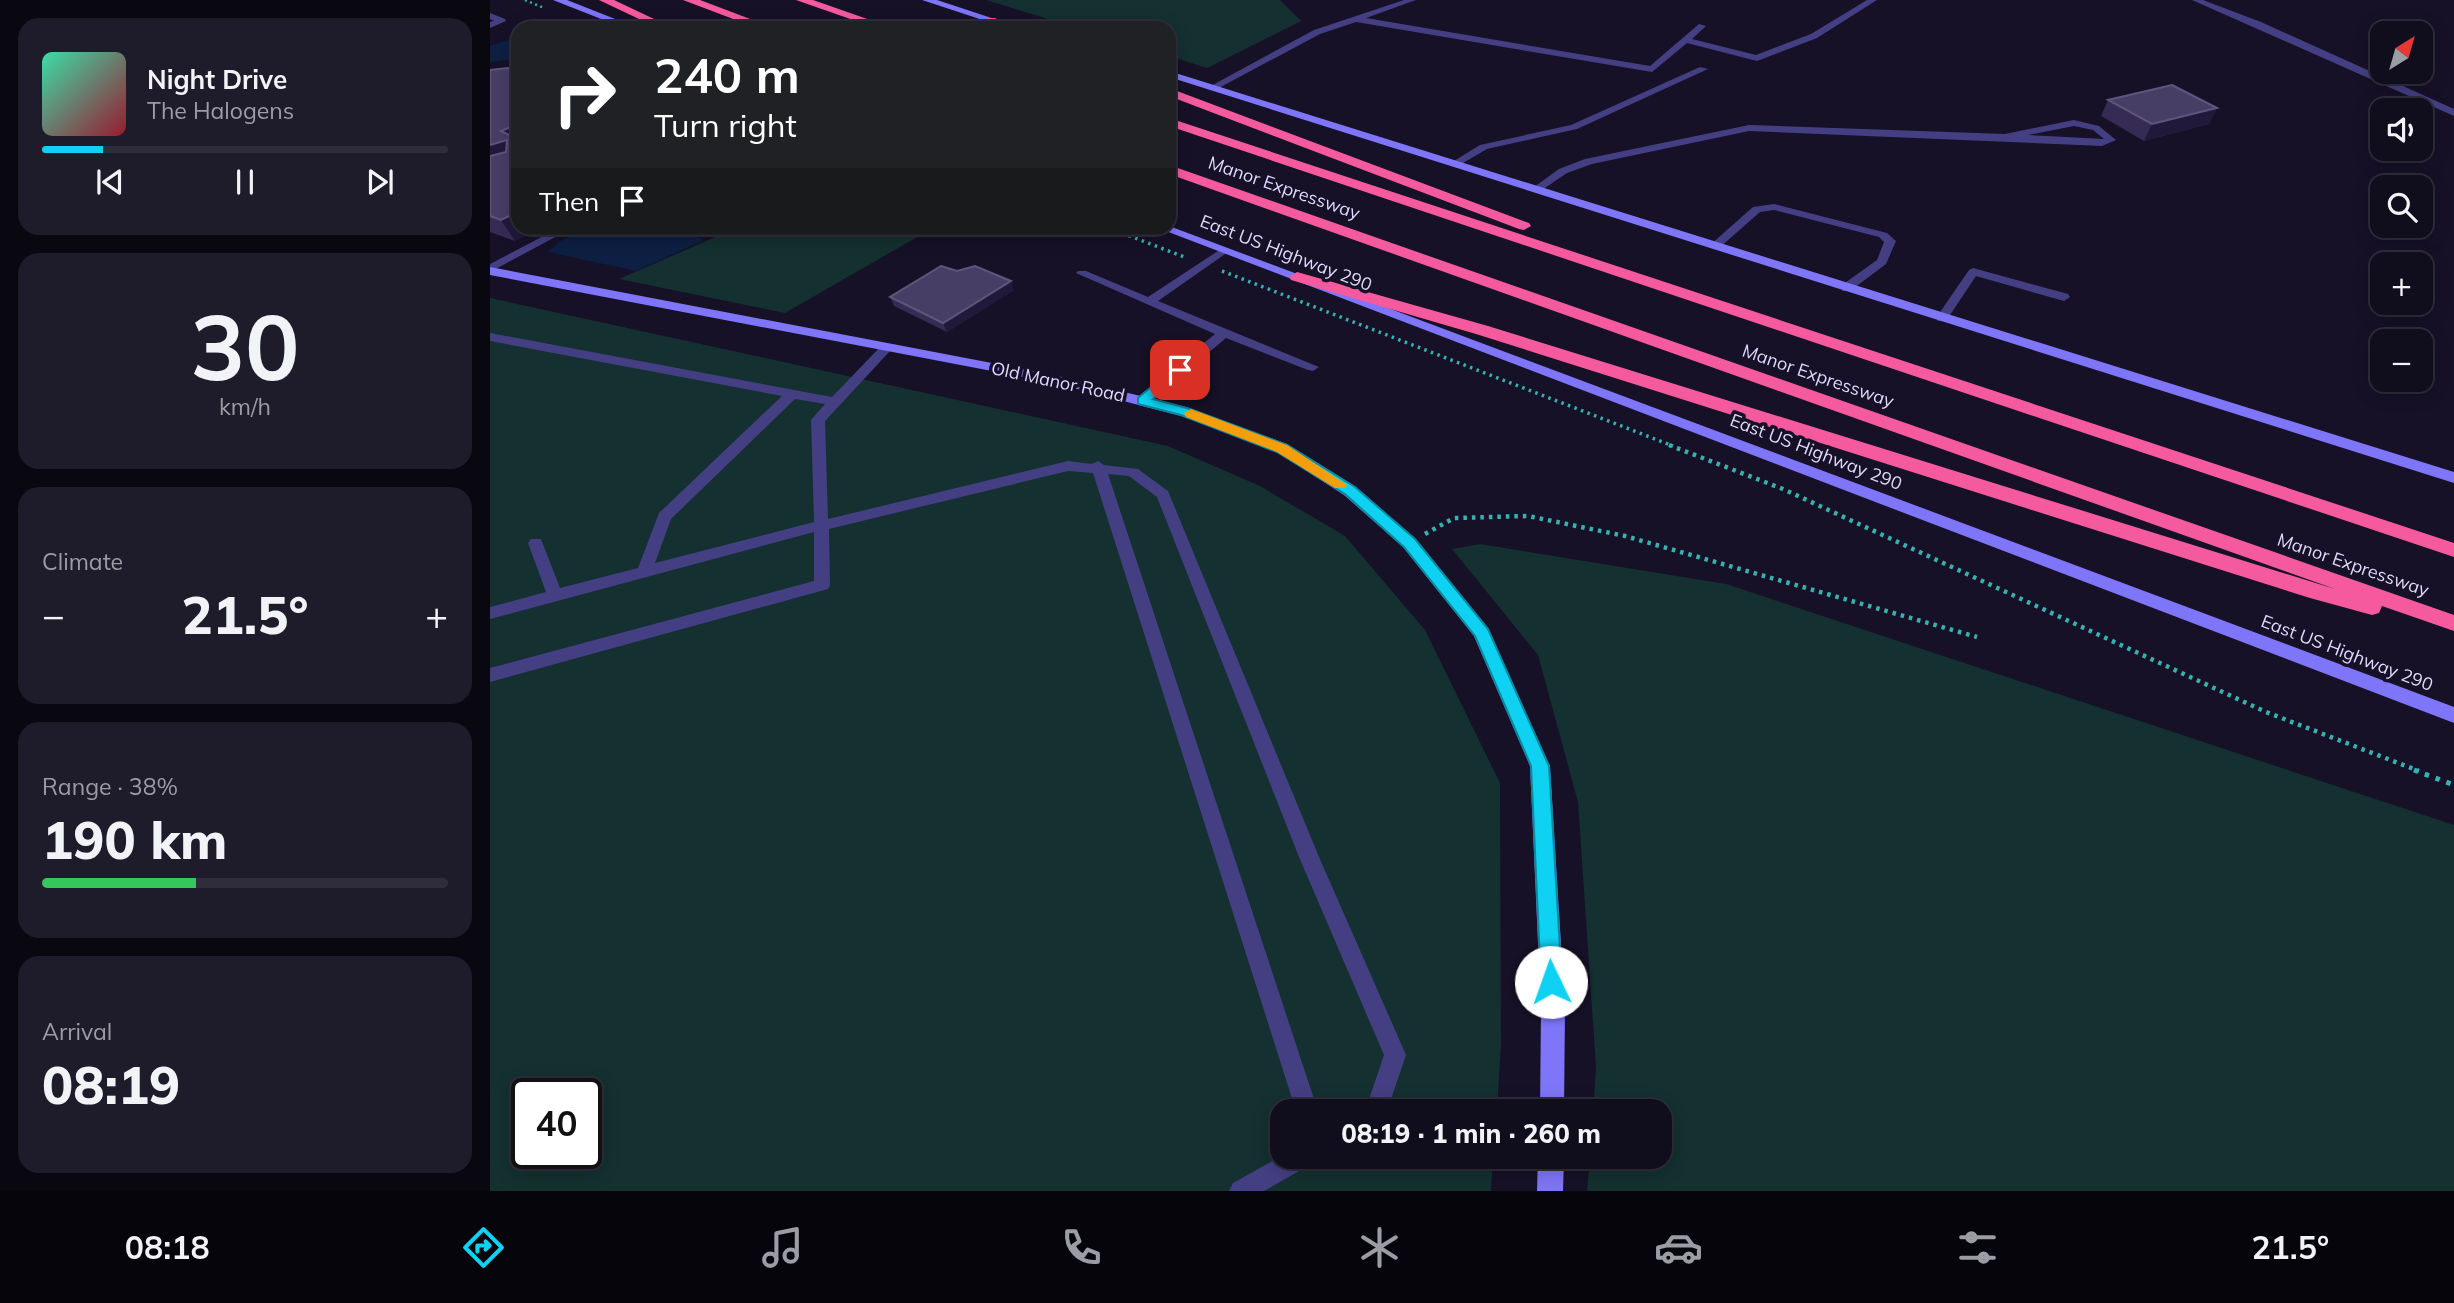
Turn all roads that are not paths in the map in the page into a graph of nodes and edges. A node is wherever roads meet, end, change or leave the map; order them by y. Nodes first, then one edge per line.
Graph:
1 (558, 0) edge
2 (606, 0) edge
3 (689, 0) edge
4 (803, 0) edge
5 (927, 0) edge
6 (1412, 0) edge
7 (1872, 0) edge
8 (2196, 0) edge
9 (490, 16) edge
10 (1355, 19) junction
11 (991, 20) joint
12 (614, 21) edge
13 (652, 21) edge
14 (748, 21) edge
15 (866, 21) edge
16 (994, 21) edge
17 (490, 25) edge
18 (1702, 26) dead end
19 (1685, 40) junction
20 (1703, 69) dead end
21 (1176, 76) edge
22 (1212, 88) junction
23 (1176, 95) edge
24 (2454, 113) edge
25 (1176, 124) edge
26 (2005, 137) junction
27 (1454, 164) junction
28 (1176, 171) edge
29 (1535, 190) junction
30 (1176, 232) edge
31 (553, 235) edge
32 (1715, 246) junction
33 (1224, 250) junction
34 (490, 270) edge
35 (1082, 273) dead end
36 (1297, 277) junction
37 (1846, 288) junction
38 (1687, 295) junction
39 (2064, 297) dead end
40 (1150, 301) junction
41 (1942, 318) junction
42 (1224, 333) junction
43 (490, 337) edge
44 (887, 347) junction
45 (1313, 367) dead end
46 (792, 394) junction
47 (1142, 401) junction
48 (835, 402) junction
49 (1098, 466) junction
50 (2454, 478) edge
51 (823, 526) junction
52 (536, 543) dead end
53 (2454, 550) edge
54 (645, 571) junction
55 (555, 595) junction
56 (490, 613) edge
57 (2454, 623) edge
58 (2454, 629) edge
59 (490, 675) edge
60 (2454, 715) edge
61 (1303, 1099) edge
62 (1380, 1099) edge
63 (1552, 1099) edge
64 (1280, 1169) edge
65 (1551, 1169) edge
66 (1241, 1191) edge
67 (1550, 1191) edge

1 - 12 main road
2 - 13 highway
3 - 14 highway
4 - 15 highway
5 - 11 main road
6 - 10 lane
7 - 19 lane
8 - 24 lane
9 - 17 lane
10 - 19 lane
10 - 22 lane
11 - 16 main road
18 - 19 lane
20 - 27 lane
21 - 22 main road
22 - 27 main road
23 - 38 highway
25 - 38 highway, Manor Expressway
26 - 26 lane
26 - 29 lane
27 - 29 main road
28 - 57 highway, Manor Expressway
29 - 32 main road
30 - 33 main road, East US Highway 290
31 - 34 lane
32 - 37 main road
32 - 37 lane
33 - 36 main road, East US Highway 290
33 - 40 lane
34 - 44 main road, Old Manor Road
35 - 40 lane
36 - 58 highway
36 - 60 main road, East US Highway 290
37 - 41 main road
38 - 53 highway, Manor Expressway
39 - 41 lane
40 - 42 lane
41 - 50 main road
42 - 45 lane
42 - 47 lane
43 - 46 lane
44 - 47 main road, Old Manor Road
44 - 48 lane
46 - 48 lane
46 - 54 lane
47 - 63 main road, Old Manor Road
48 - 51 lane
49 - 51 lane
49 - 61 lane
49 - 62 lane
51 - 54 lane
51 - 59 lane
52 - 55 lane
54 - 55 lane
55 - 56 lane
64 - 66 lane
65 - 67 main road

